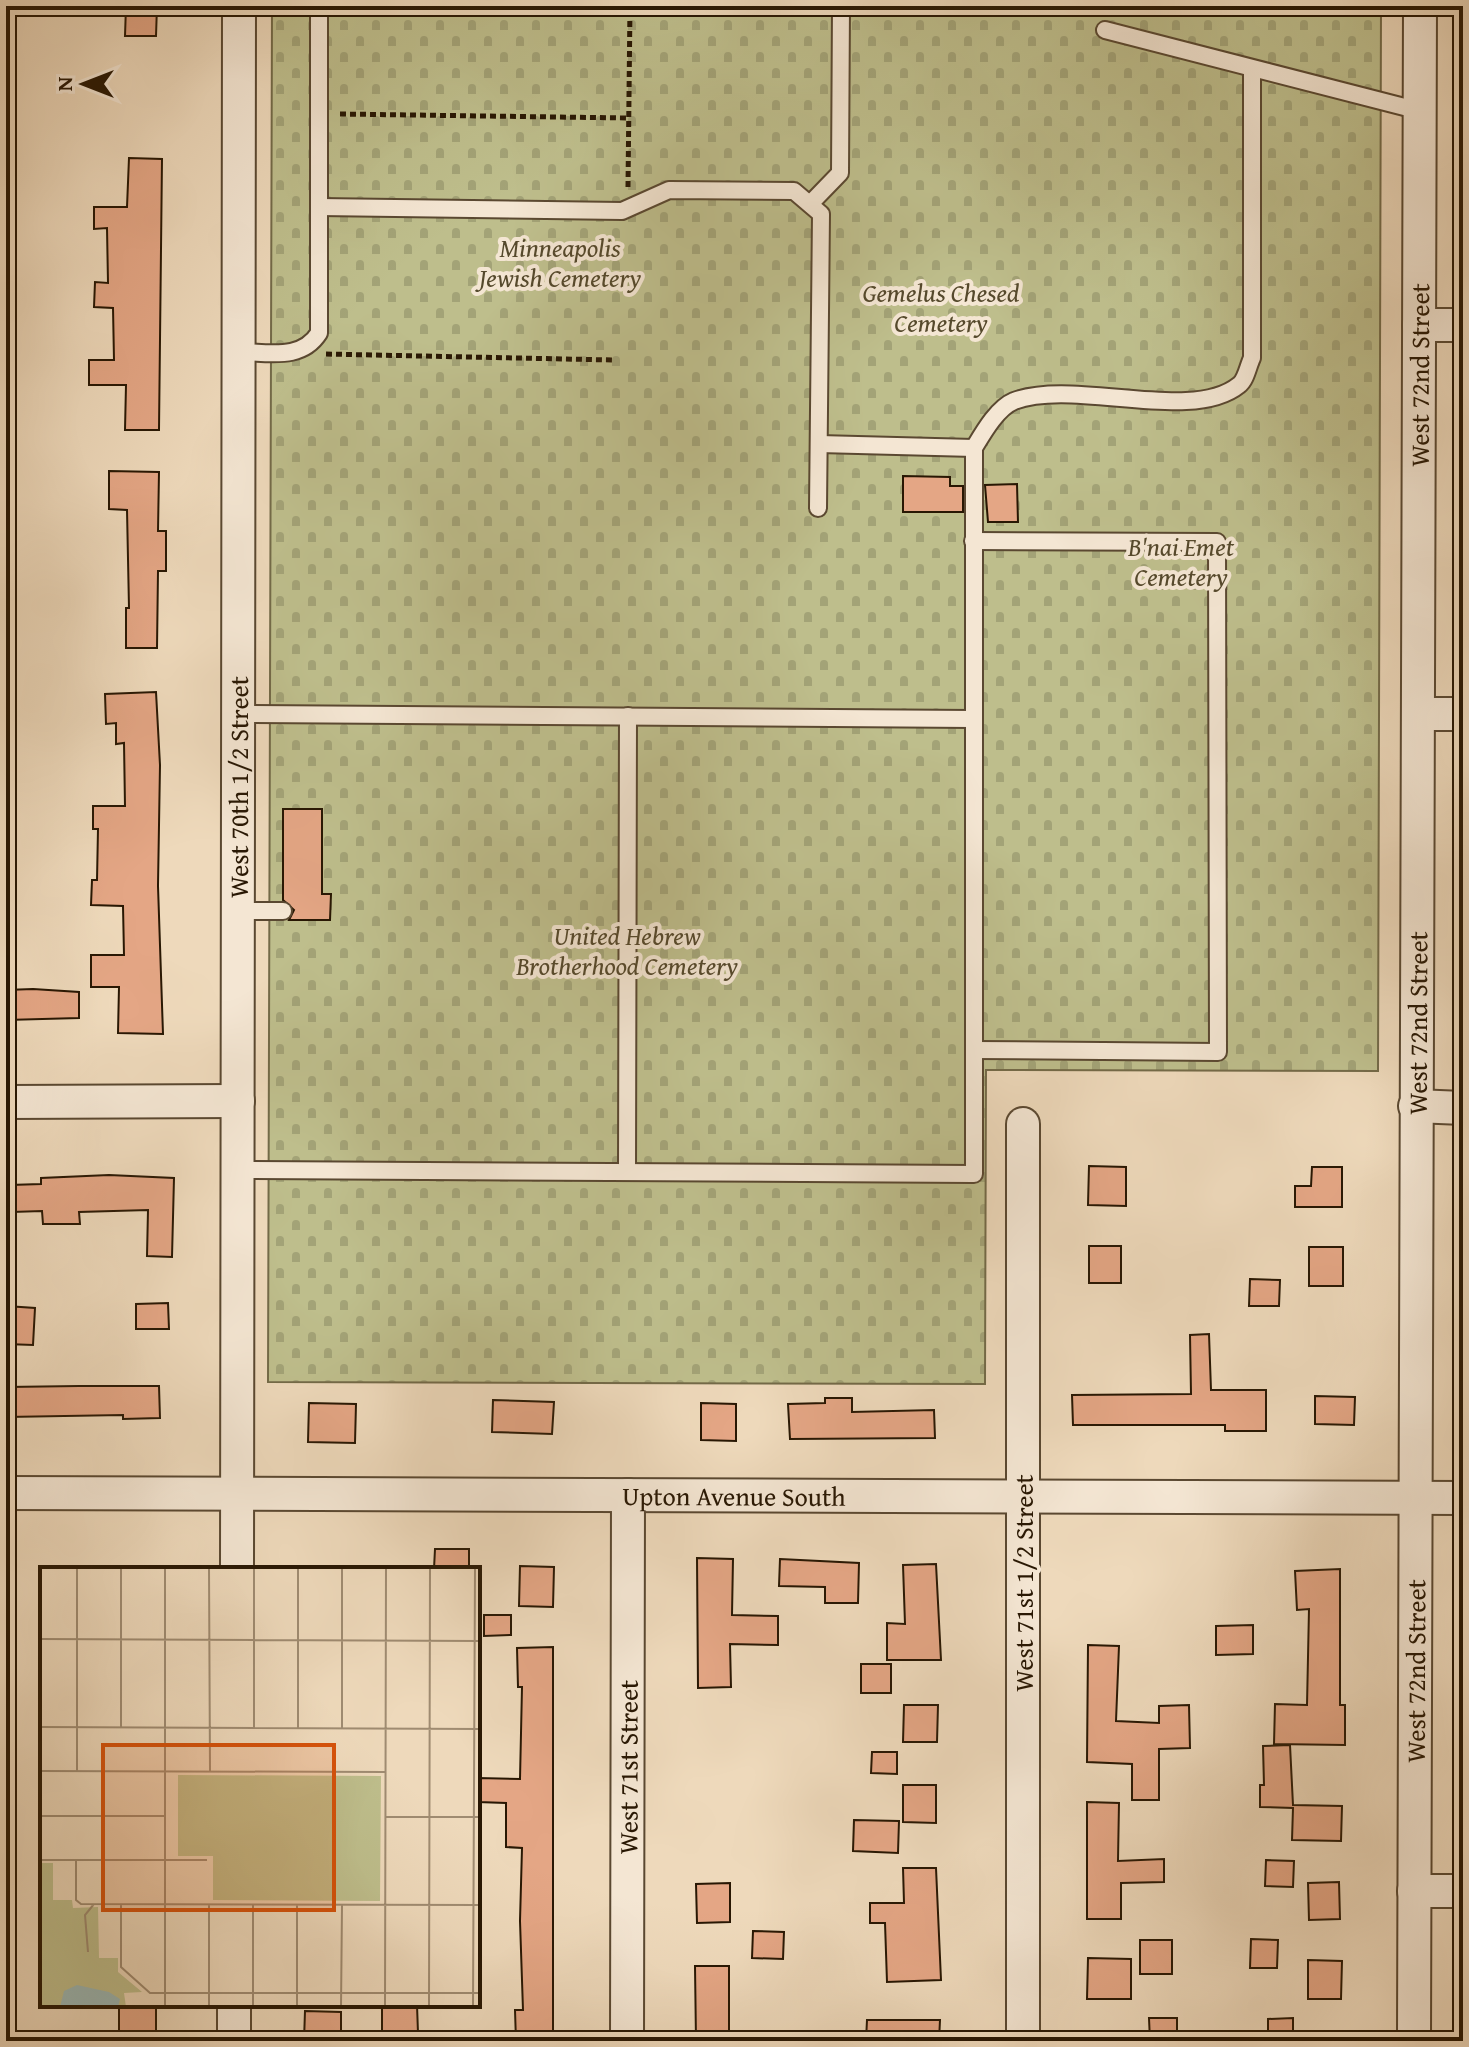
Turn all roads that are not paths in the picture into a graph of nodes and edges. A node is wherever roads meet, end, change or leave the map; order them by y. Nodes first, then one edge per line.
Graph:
1 (239, 6) edge
2 (319, 6) edge
3 (841, 6) edge
4 (1420, 6) edge
5 (1105, 30) dead end
6 (1252, 69) junction
7 (1420, 111) junction
8 (810, 204) junction
9 (319, 207) junction
10 (1419, 325) junction
11 (1463, 325) edge
12 (239, 352) junction
13 (819, 444) junction
14 (974, 448) junction
15 (818, 508) dead end
16 (973, 541) junction
17 (239, 714) junction
18 (1419, 714) junction
19 (1463, 714) edge
20 (628, 716) junction
21 (973, 719) junction
22 (239, 911) junction
23 (283, 911) dead end
24 (974, 1050) junction
25 (238, 1101) junction
26 (6, 1102) edge
27 (1415, 1106) junction
28 (1463, 1108) edge
29 (1023, 1124) dead end
30 (238, 1170) junction
31 (627, 1172) junction
32 (6, 1493) edge
33 (238, 1494) junction
34 (628, 1495) junction
35 (1023, 1496) junction
36 (1415, 1498) junction
37 (1463, 1498) edge
38 (237, 1567) edge
39 (1414, 1891) junction
40 (1463, 1891) edge
41 (234, 2007) edge
42 (234, 2041) edge
43 (627, 2041) edge
44 (1023, 2041) edge
45 (1414, 2041) edge

1 - 12 street, West 70th 1/2 Street
2 - 9 lane
3 - 8 lane
4 - 7 street, West 72nd Street
5 - 6 lane
6 - 7 lane
6 - 14 lane
7 - 10 street, West 72nd Street
8 - 9 lane
8 - 13 lane
9 - 12 lane
10 - 11 street
10 - 18 street, West 72nd Street
12 - 17 street, West 70th 1/2 Street
13 - 14 lane
13 - 15 lane
14 - 16 lane
16 - 21 lane
16 - 24 lane
17 - 20 lane
17 - 22 street, West 70th 1/2 Street
18 - 19 street
18 - 27 street, West 72nd Street
20 - 21 lane
20 - 31 lane
21 - 24 lane
22 - 23 lane
22 - 25 street, West 70th 1/2 Street
24 - 31 lane
25 - 26 street
25 - 30 street, West 70th 1/2 Street
27 - 28 street
27 - 36 street, West 72nd Street
29 - 35 street, West 71st 1/2 Street
30 - 31 lane
30 - 33 street, West 70th 1/2 Street
32 - 33 street, Upton Avenue South
33 - 34 street, Upton Avenue South
33 - 38 street, West 70th 1/2 Street
34 - 35 street, Upton Avenue South
34 - 43 street, West 71st Street
35 - 36 street, Upton Avenue South
35 - 44 street, West 71st 1/2 Street
36 - 37 street, Upton Avenue South
36 - 39 street, West 72nd Street
39 - 40 street
39 - 45 street, West 72nd Street
41 - 42 street

